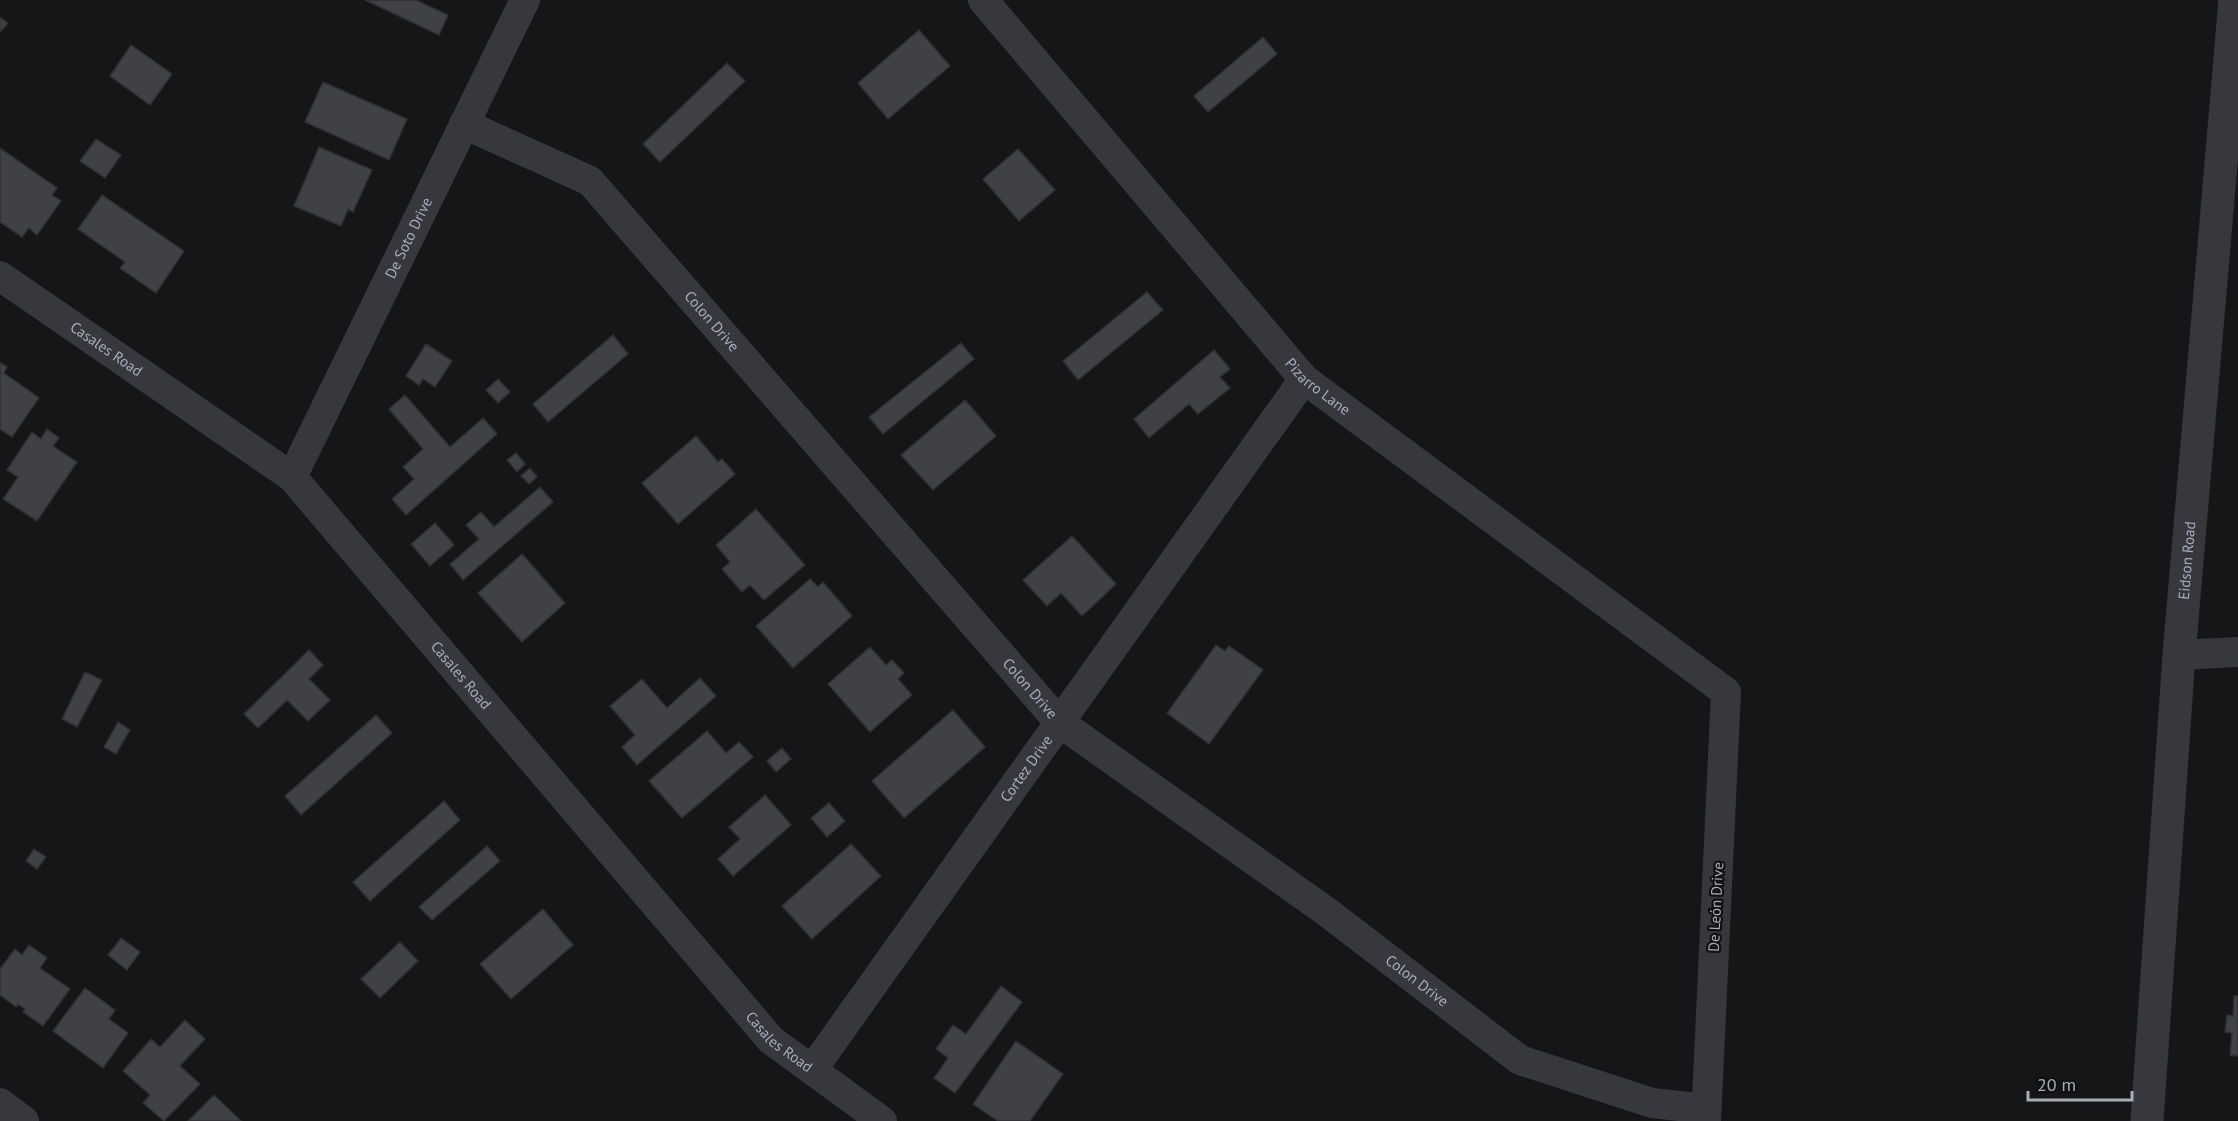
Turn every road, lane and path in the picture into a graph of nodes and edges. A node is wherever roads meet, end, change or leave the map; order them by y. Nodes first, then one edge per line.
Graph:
1 (525, 0) edge
2 (983, 0) edge
3 (2235, 0) edge
4 (464, 124) junction
5 (0, 276) edge
6 (1304, 379) junction
7 (292, 477) junction
8 (2238, 652) edge
9 (2179, 655) junction
10 (1726, 692) joint
11 (1059, 722) junction
12 (812, 1070) junction
13 (0, 1103) edge
14 (1706, 1115) edge
15 (24, 1121) edge
16 (882, 1121) edge
17 (2147, 1121) edge

1 - 4 street, De Soto Drive
2 - 6 street, Pizarro Lane
3 - 9 street, Eidson Road
4 - 7 street, De Soto Drive
4 - 11 street, Colon Drive
5 - 7 street, Casales Road
6 - 10 street, Pizarro Lane
6 - 11 street, Cortez Drive
7 - 12 street, Casales Road
8 - 9 street
9 - 17 street, Eidson Road
10 - 14 street, De León Drive
11 - 12 street, Cortez Drive
11 - 14 street, Colon Drive
12 - 16 street, Casales Road
13 - 15 street

